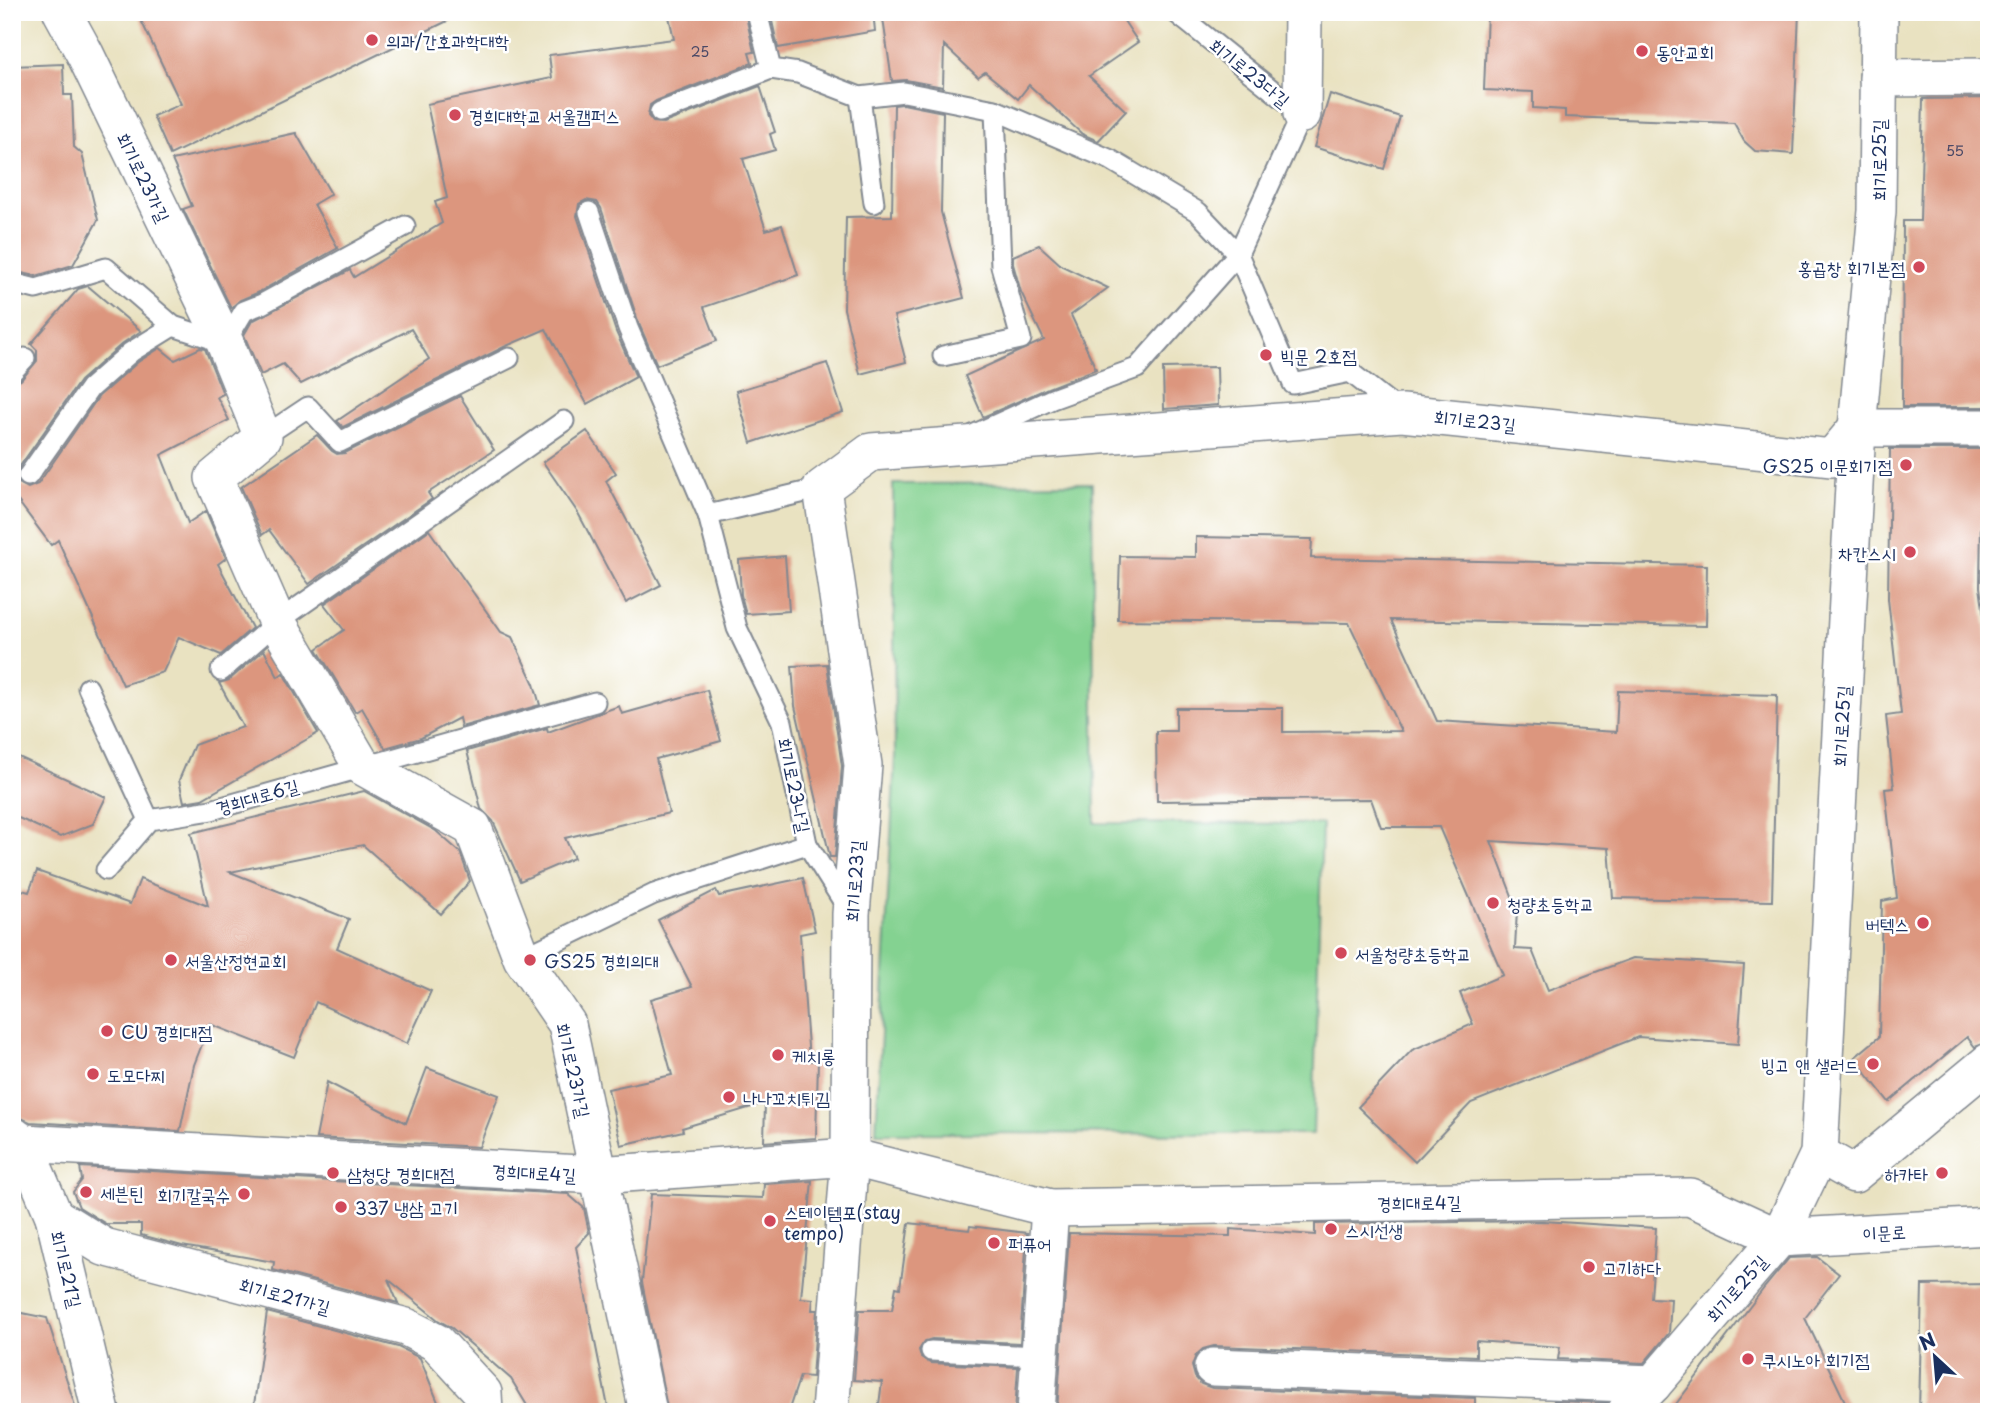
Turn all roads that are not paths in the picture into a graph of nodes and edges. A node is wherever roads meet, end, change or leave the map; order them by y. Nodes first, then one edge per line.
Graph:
1 (62, 12) edge
2 (757, 12) edge
3 (1175, 12) edge
4 (1303, 12) edge
5 (1879, 12) edge
6 (771, 69) junction
7 (1989, 77) edge
8 (1878, 78) junction
9 (860, 97) junction
10 (995, 110) junction
11 (660, 112) dead end
12 (1302, 114) junction
13 (874, 203) dead end
14 (589, 212) dead end
15 (405, 226) dead end
16 (1238, 254) junction
17 (12, 283) edge
18 (173, 326) junction
19 (225, 343) junction
20 (943, 356) dead end
21 (509, 358) dead end
22 (1402, 413) junction
23 (564, 421) dead end
24 (1857, 428) junction
25 (1989, 428) edge
26 (263, 437) junction
27 (946, 447) junction
28 (28, 476) dead end
29 (822, 488) junction
30 (708, 515) junction
31 (278, 622) junction
32 (221, 671) dead end
33 (88, 688) dead end
34 (595, 702) dead end
35 (362, 766) junction
36 (149, 820) junction
37 (807, 844) junction
38 (106, 870) dead end
39 (851, 914) junction
40 (522, 958) junction
41 (1989, 1062) edge
42 (16, 1142) edge
43 (1819, 1154) junction
44 (850, 1157) junction
45 (598, 1175) junction
46 (1050, 1199) junction
47 (54, 1216) junction
48 (1989, 1226) edge
49 (1780, 1238) junction
50 (930, 1351) dead end
51 (1039, 1356) junction
52 (1213, 1367) dead end
53 (1653, 1384) junction
54 (101, 1412) edge
55 (484, 1412) edge
56 (648, 1412) edge
57 (830, 1412) edge
58 (1036, 1412) edge
59 (1626, 1412) edge

1 - 19 street, 회기로23가길
2 - 6 lane
3 - 12 lane, 회기로23다길
4 - 12 street
5 - 8 street, 회기로25길
6 - 9 lane
6 - 11 lane
7 - 8 street
8 - 24 street, 회기로25길
9 - 10 lane
9 - 13 lane
10 - 16 lane
10 - 20 lane
12 - 16 lane, 회기로23다길
14 - 30 lane, 회기로23나길
15 - 19 lane
16 - 22 lane
16 - 27 lane, 회기로23길
17 - 18 lane
18 - 19 lane
18 - 28 lane
19 - 26 street, 회기로23가길
21 - 26 lane
22 - 24 street, 회기로23길
22 - 27 street, 회기로23길
23 - 31 lane
24 - 25 street
24 - 43 street, 회기로25길
26 - 31 street
27 - 29 street, 회기로23길
29 - 30 lane
29 - 39 street, 회기로23길
30 - 37 lane, 회기로23나길
31 - 32 lane
31 - 35 street
33 - 36 lane
34 - 35 lane
35 - 36 lane, 경희대로6길
35 - 40 street, 회기로23가길
36 - 38 lane
37 - 39 lane
37 - 40 lane, 회기로23나길
39 - 44 street, 회기로23길
40 - 45 street, 회기로23가길
41 - 43 street
42 - 45 street, 경희대로4길
42 - 47 street, 회기로21길
43 - 49 street, 회기로25길
44 - 45 street, 경희대로4길
44 - 46 street, 경희대로4길
44 - 57 street, 회기로23길
45 - 56 street, 회기로23가길
46 - 49 street, 경희대로4길
46 - 51 street
47 - 54 street, 회기로21길
47 - 55 street, 회기로21가길
48 - 49 street, 이문로
49 - 53 street, 회기로25길
50 - 51 lane
51 - 58 street
52 - 53 street
53 - 59 street, 회기로25길

